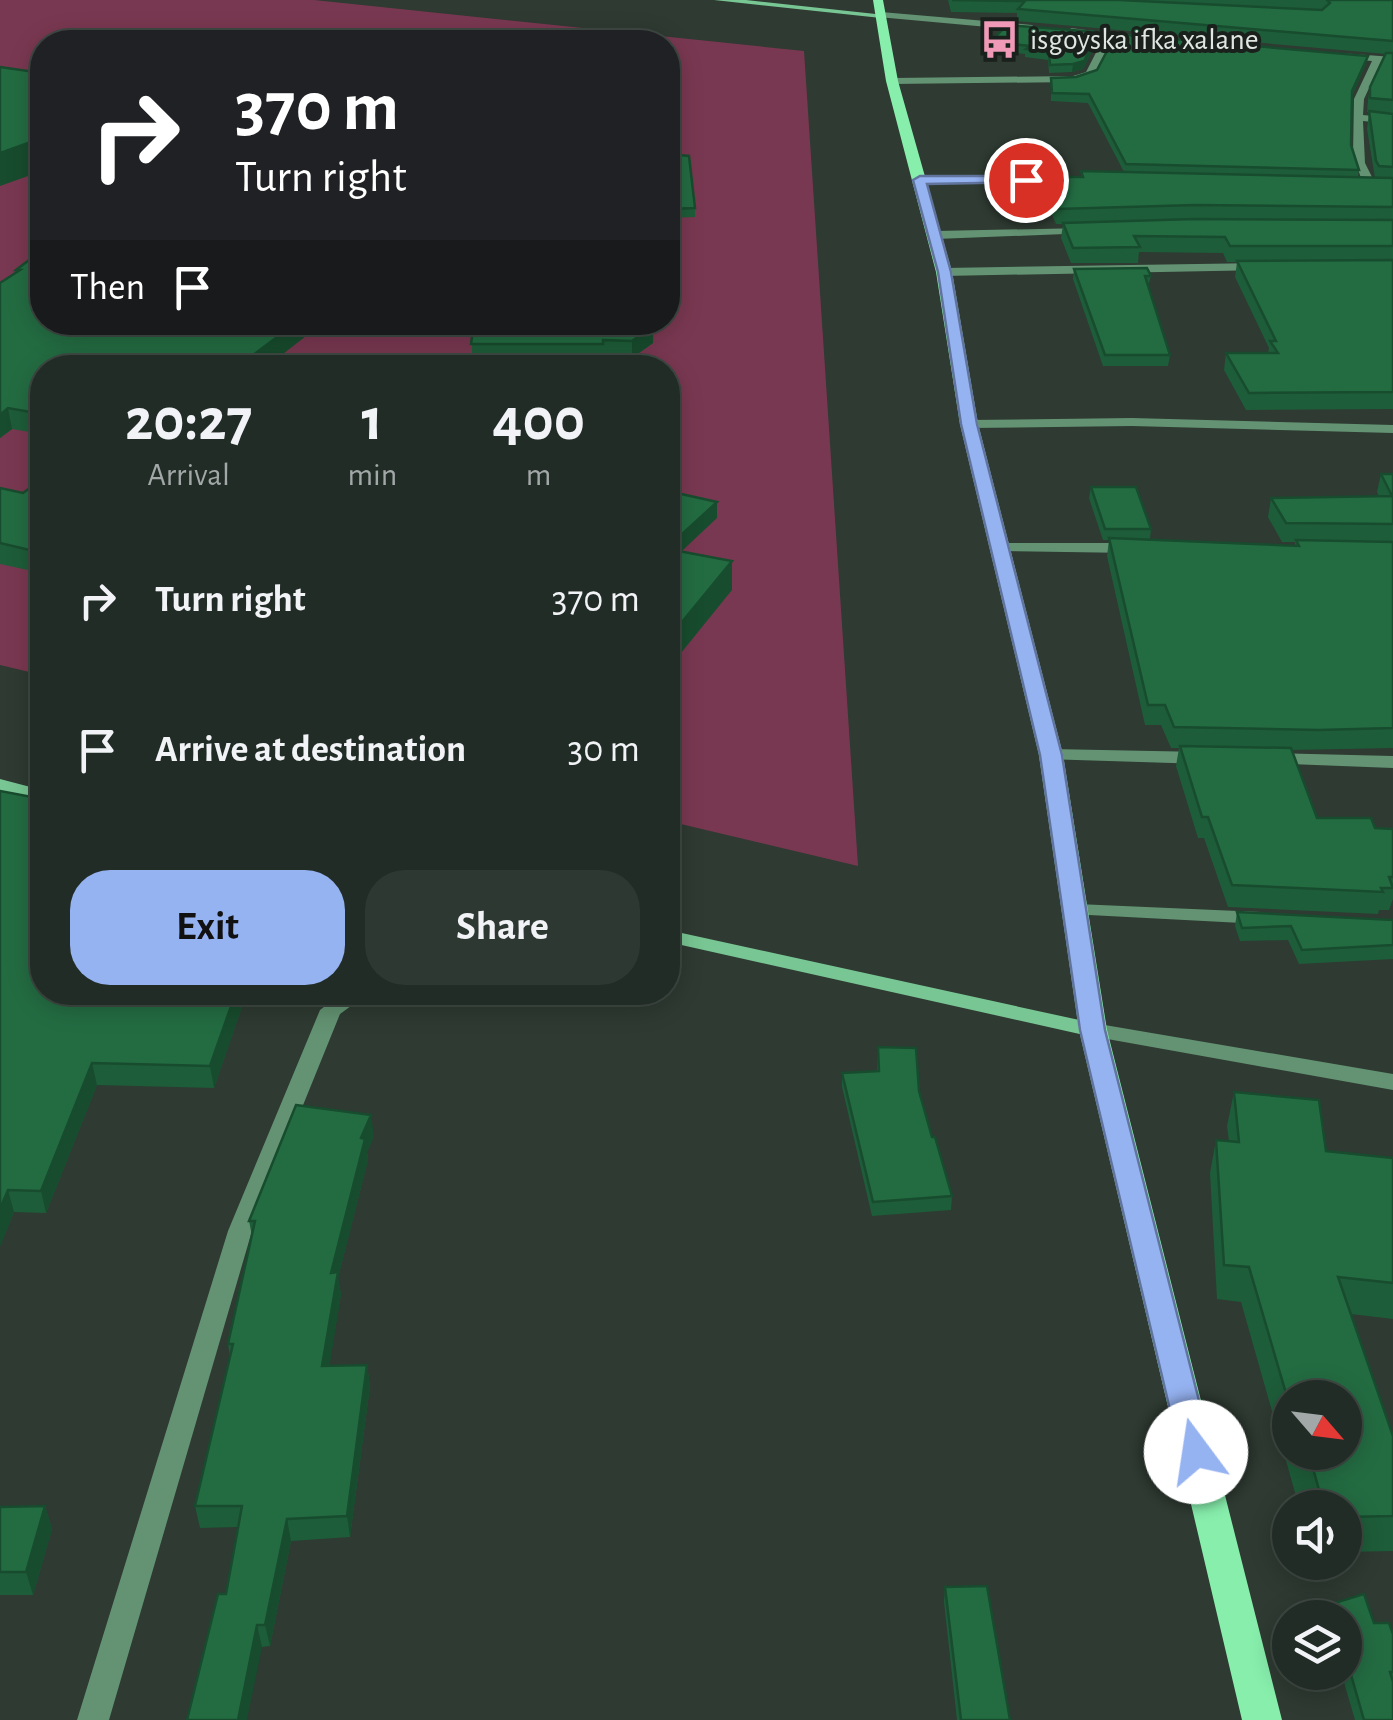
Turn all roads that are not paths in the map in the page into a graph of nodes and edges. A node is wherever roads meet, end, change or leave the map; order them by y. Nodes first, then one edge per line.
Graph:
1 (718, 0) edge
2 (879, 7) edge
3 (1038, 28) edge
4 (1056, 30) edge
5 (1110, 35) junction
6 (1148, 38) edge
7 (1320, 54) edge
8 (1378, 59) junction
9 (1393, 60) edge
10 (892, 81) junction
11 (1358, 118) junction
12 (1393, 121) edge
13 (1090, 179) edge
14 (920, 180) junction
15 (1334, 186) edge
16 (1099, 231) edge
17 (936, 234) junction
18 (1273, 267) edge
19 (944, 272) junction
20 (969, 424) junction
21 (1393, 429) edge
22 (1003, 548) junction
23 (1146, 548) edge
24 (1051, 755) junction
25 (1393, 762) edge
26 (0, 785) edge
27 (30, 793) edge
28 (1077, 910) junction
29 (1274, 919) edge
30 (680, 939) edge
31 (338, 1005) edge
32 (1093, 1030) junction
33 (1393, 1082) edge
34 (94, 1720) edge
35 (1262, 1720) edge

1 - 2 main road
2 - 3 street
2 - 10 main road
4 - 5 street
5 - 6 street
5 - 10 street
7 - 8 street
8 - 9 street
8 - 11 street
10 - 14 main road
11 - 12 street
11 - 15 street
13 - 14 street
14 - 17 main road
16 - 17 street
17 - 19 main road
18 - 19 street
19 - 20 main road
20 - 21 street
20 - 22 main road
22 - 23 street
22 - 24 main road
24 - 25 street
24 - 28 main road
26 - 27 main road
28 - 29 street
28 - 32 main road
30 - 32 main road
31 - 34 street
32 - 33 street
32 - 35 main road

